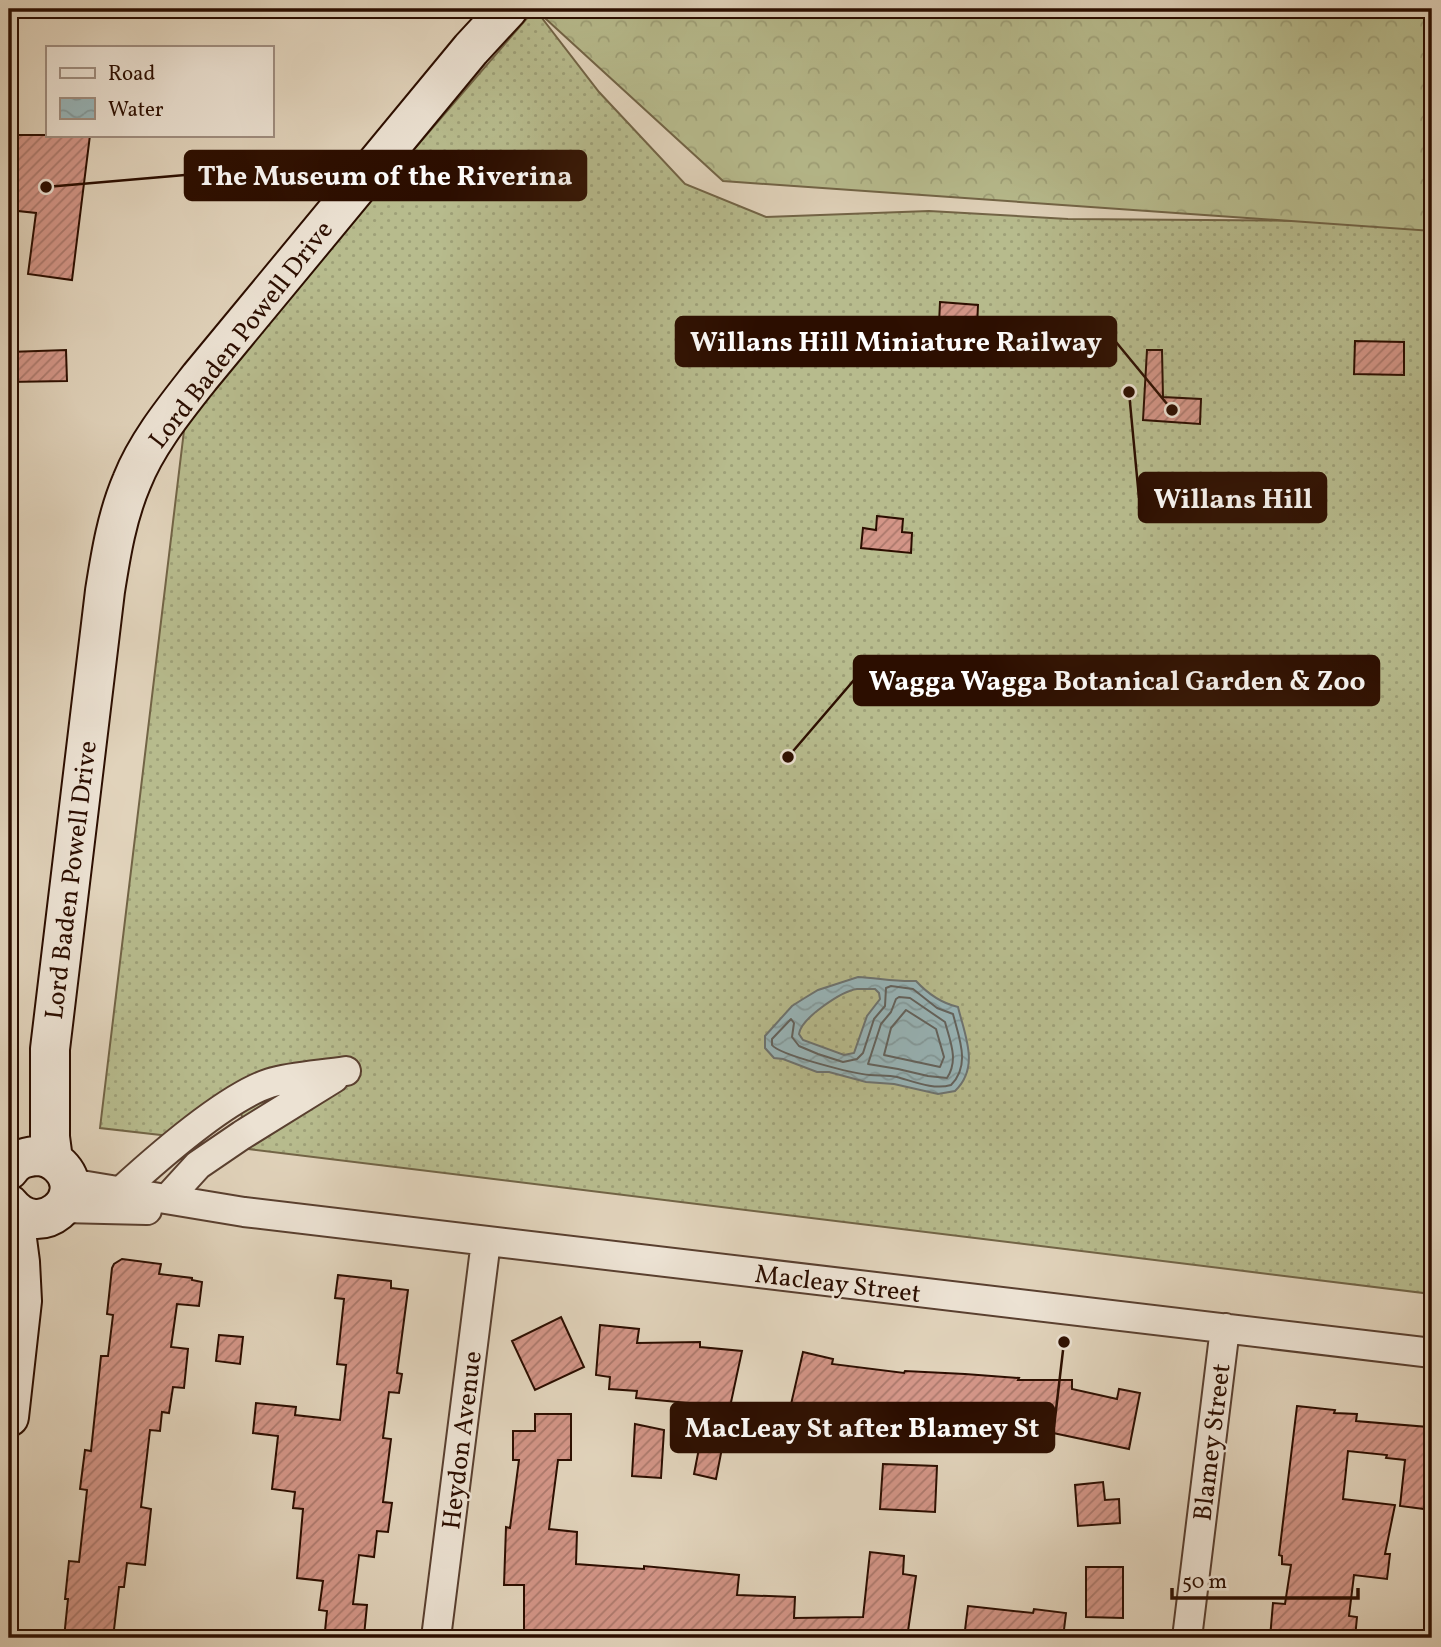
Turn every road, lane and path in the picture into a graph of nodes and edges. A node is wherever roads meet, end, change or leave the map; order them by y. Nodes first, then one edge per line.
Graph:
1 (508, 9) edge
2 (30, 1185) edge
3 (121, 1191) junction
4 (167, 1199) junction
5 (244, 1212) junction
6 (486, 1241) junction
7 (1226, 1328) junction
8 (1432, 1353) edge
9 (9, 1417) edge
10 (436, 1638) edge
11 (1187, 1638) edge

1 - 2 street, Lord Baden Powell Drive
2 - 3 street, Macleay Street
2 - 5 street, Macleay Street
2 - 9 street, Lord Baden Powell Drive
3 - 4 street, Macleay Street
3 - 4 street
4 - 5 street, Macleay Street
5 - 6 street, Macleay Street
6 - 7 street, Macleay Street
6 - 10 street, Heydon Avenue
7 - 8 street, Macleay Street
7 - 11 street, Blamey Street

